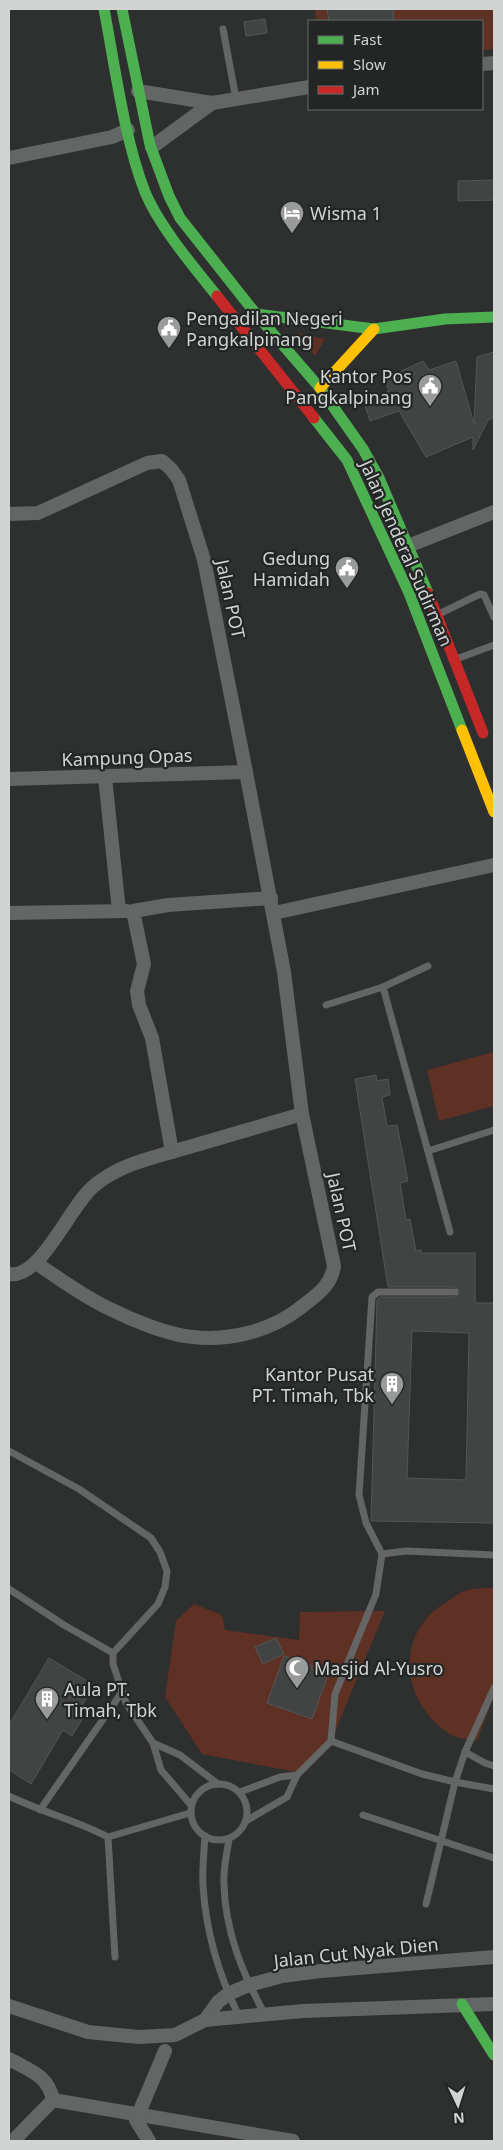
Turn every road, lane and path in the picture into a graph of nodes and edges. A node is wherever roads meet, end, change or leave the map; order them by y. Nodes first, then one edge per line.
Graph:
1 (104, 9) edge
2 (122, 9) edge
3 (223, 29) dead end
4 (308, 87) edge
5 (138, 91) junction
6 (236, 99) junction
7 (212, 103) junction
8 (128, 130) junction
9 (152, 147) junction
10 (9, 158) edge
11 (256, 314) junction
12 (494, 317) edge
13 (242, 325) junction
14 (374, 329) junction
15 (320, 388) junction
16 (494, 512) edge
17 (9, 514) edge
18 (406, 540) junction
19 (386, 542) junction
20 (438, 614) junction
21 (494, 617) edge
22 (494, 646) edge
23 (454, 660) junction
24 (436, 663) junction
25 (487, 743) dead end
26 (246, 772) junction
27 (105, 777) junction
28 (9, 779) edge
29 (494, 812) edge
30 (494, 865) edge
31 (271, 898) junction
32 (126, 911) junction
33 (9, 913) edge
34 (274, 914) junction
35 (428, 966) dead end
36 (383, 987) junction
37 (326, 1005) dead end
38 (302, 1114) junction
39 (494, 1130) edge
40 (428, 1151) junction
41 (172, 1152) junction
42 (450, 1232) dead end
43 (36, 1264) junction
44 (9, 1274) edge
45 (455, 1292) dead end
46 (9, 1451) edge
47 (382, 1554) junction
48 (494, 1555) edge
49 (9, 1589) edge
50 (113, 1653) junction
51 (494, 1688) edge
52 (122, 1692) junction
53 (332, 1741) junction
54 (153, 1743) junction
55 (465, 1752) junction
56 (494, 1766) edge
57 (297, 1775) junction
58 (455, 1782) junction
59 (218, 1784) junction
60 (494, 1789) edge
61 (240, 1792) junction
62 (9, 1796) edge
63 (192, 1805) junction
64 (40, 1810) junction
65 (190, 1813) junction
66 (363, 1815) dead end
67 (246, 1821) junction
68 (205, 1836) junction
69 (108, 1837) junction
70 (229, 1839) junction
71 (440, 1841) junction
72 (494, 1858) edge
73 (426, 1904) dead end
74 (115, 1957) dead end
75 (494, 1957) edge
76 (249, 1985) junction
77 (228, 1994) junction
78 (462, 2004) junction
79 (494, 2004) edge
80 (9, 2006) edge
81 (266, 2014) junction
82 (238, 2016) junction
83 (205, 2020) junction
84 (165, 2051) dead end
85 (494, 2055) edge
86 (9, 2060) edge
87 (53, 2100) junction
88 (137, 2114) junction
89 (13, 2141) edge
90 (149, 2141) edge
91 (293, 2141) edge

1 - 8 main road, Jalan Jenderal Sudirman
2 - 5 main road, Jalan Jenderal Sudirman
3 - 6 lane
4 - 6 street
5 - 7 street
5 - 9 main road, Jalan Jenderal Sudirman
6 - 7 street
7 - 9 street
8 - 10 street
8 - 13 main road, Jalan Jenderal Sudirman
9 - 11 main road, Jalan Jenderal Sudirman
11 - 13 main road
11 - 14 main road
11 - 15 main road, Jalan Jenderal Sudirman
12 - 14 main road
13 - 19 main road, Jalan Jenderal Sudirman
14 - 15 main road
15 - 18 main road, Jalan Jenderal Sudirman
16 - 18 street
17 - 26 street, Jalan POT
18 - 19 main road
18 - 20 main road, Jalan Jenderal Sudirman
19 - 24 main road, Jalan Jenderal Sudirman
20 - 21 lane
20 - 23 main road, Jalan Jenderal Sudirman
22 - 23 lane
23 - 24 main road
23 - 25 main road, Jalan Jenderal Sudirman
24 - 29 main road, Jalan Jenderal Sudirman
26 - 27 street, Kampung Opas
26 - 31 street, Jalan POT
27 - 28 street, Kampung Opas
27 - 32 street
30 - 34 street
31 - 32 street
31 - 34 street, Jalan POT
32 - 33 street
32 - 41 street
34 - 38 street, Jalan POT
35 - 36 lane
36 - 37 lane
36 - 40 lane
38 - 41 street
38 - 43 street, Jalan POT
39 - 40 lane
40 - 42 lane
41 - 43 street
43 - 44 street
45 - 47 lane
46 - 50 lane
47 - 48 lane
47 - 53 lane
49 - 50 lane
50 - 52 lane
51 - 55 lane
52 - 54 lane
52 - 64 lane
53 - 57 lane
53 - 58 lane
54 - 59 lane
54 - 63 lane
55 - 56 lane
55 - 58 lane
57 - 61 lane
57 - 67 lane
58 - 60 lane
58 - 71 lane
59 - 61 lane
59 - 63 lane
61 - 67 lane
62 - 64 lane
63 - 65 lane
64 - 69 lane
65 - 68 lane
65 - 69 lane
66 - 71 lane
67 - 70 lane
68 - 70 lane
68 - 77 lane
69 - 74 lane
70 - 76 lane
71 - 72 lane
71 - 73 lane
75 - 76 street, Jalan Cut Nyak Dien
76 - 77 street, Jalan Cut Nyak Dien
76 - 81 lane
77 - 82 lane
77 - 83 street, Jalan Cut Nyak Dien
78 - 79 street, Jalan Cut Nyak Dien
78 - 81 street, Jalan Cut Nyak Dien
78 - 85 main road
80 - 83 street, Jalan Cut Nyak Dien
81 - 82 street, Jalan Cut Nyak Dien
82 - 83 street, Jalan Cut Nyak Dien
84 - 88 street
86 - 87 street
87 - 88 street
87 - 89 street
88 - 90 street
88 - 91 street

